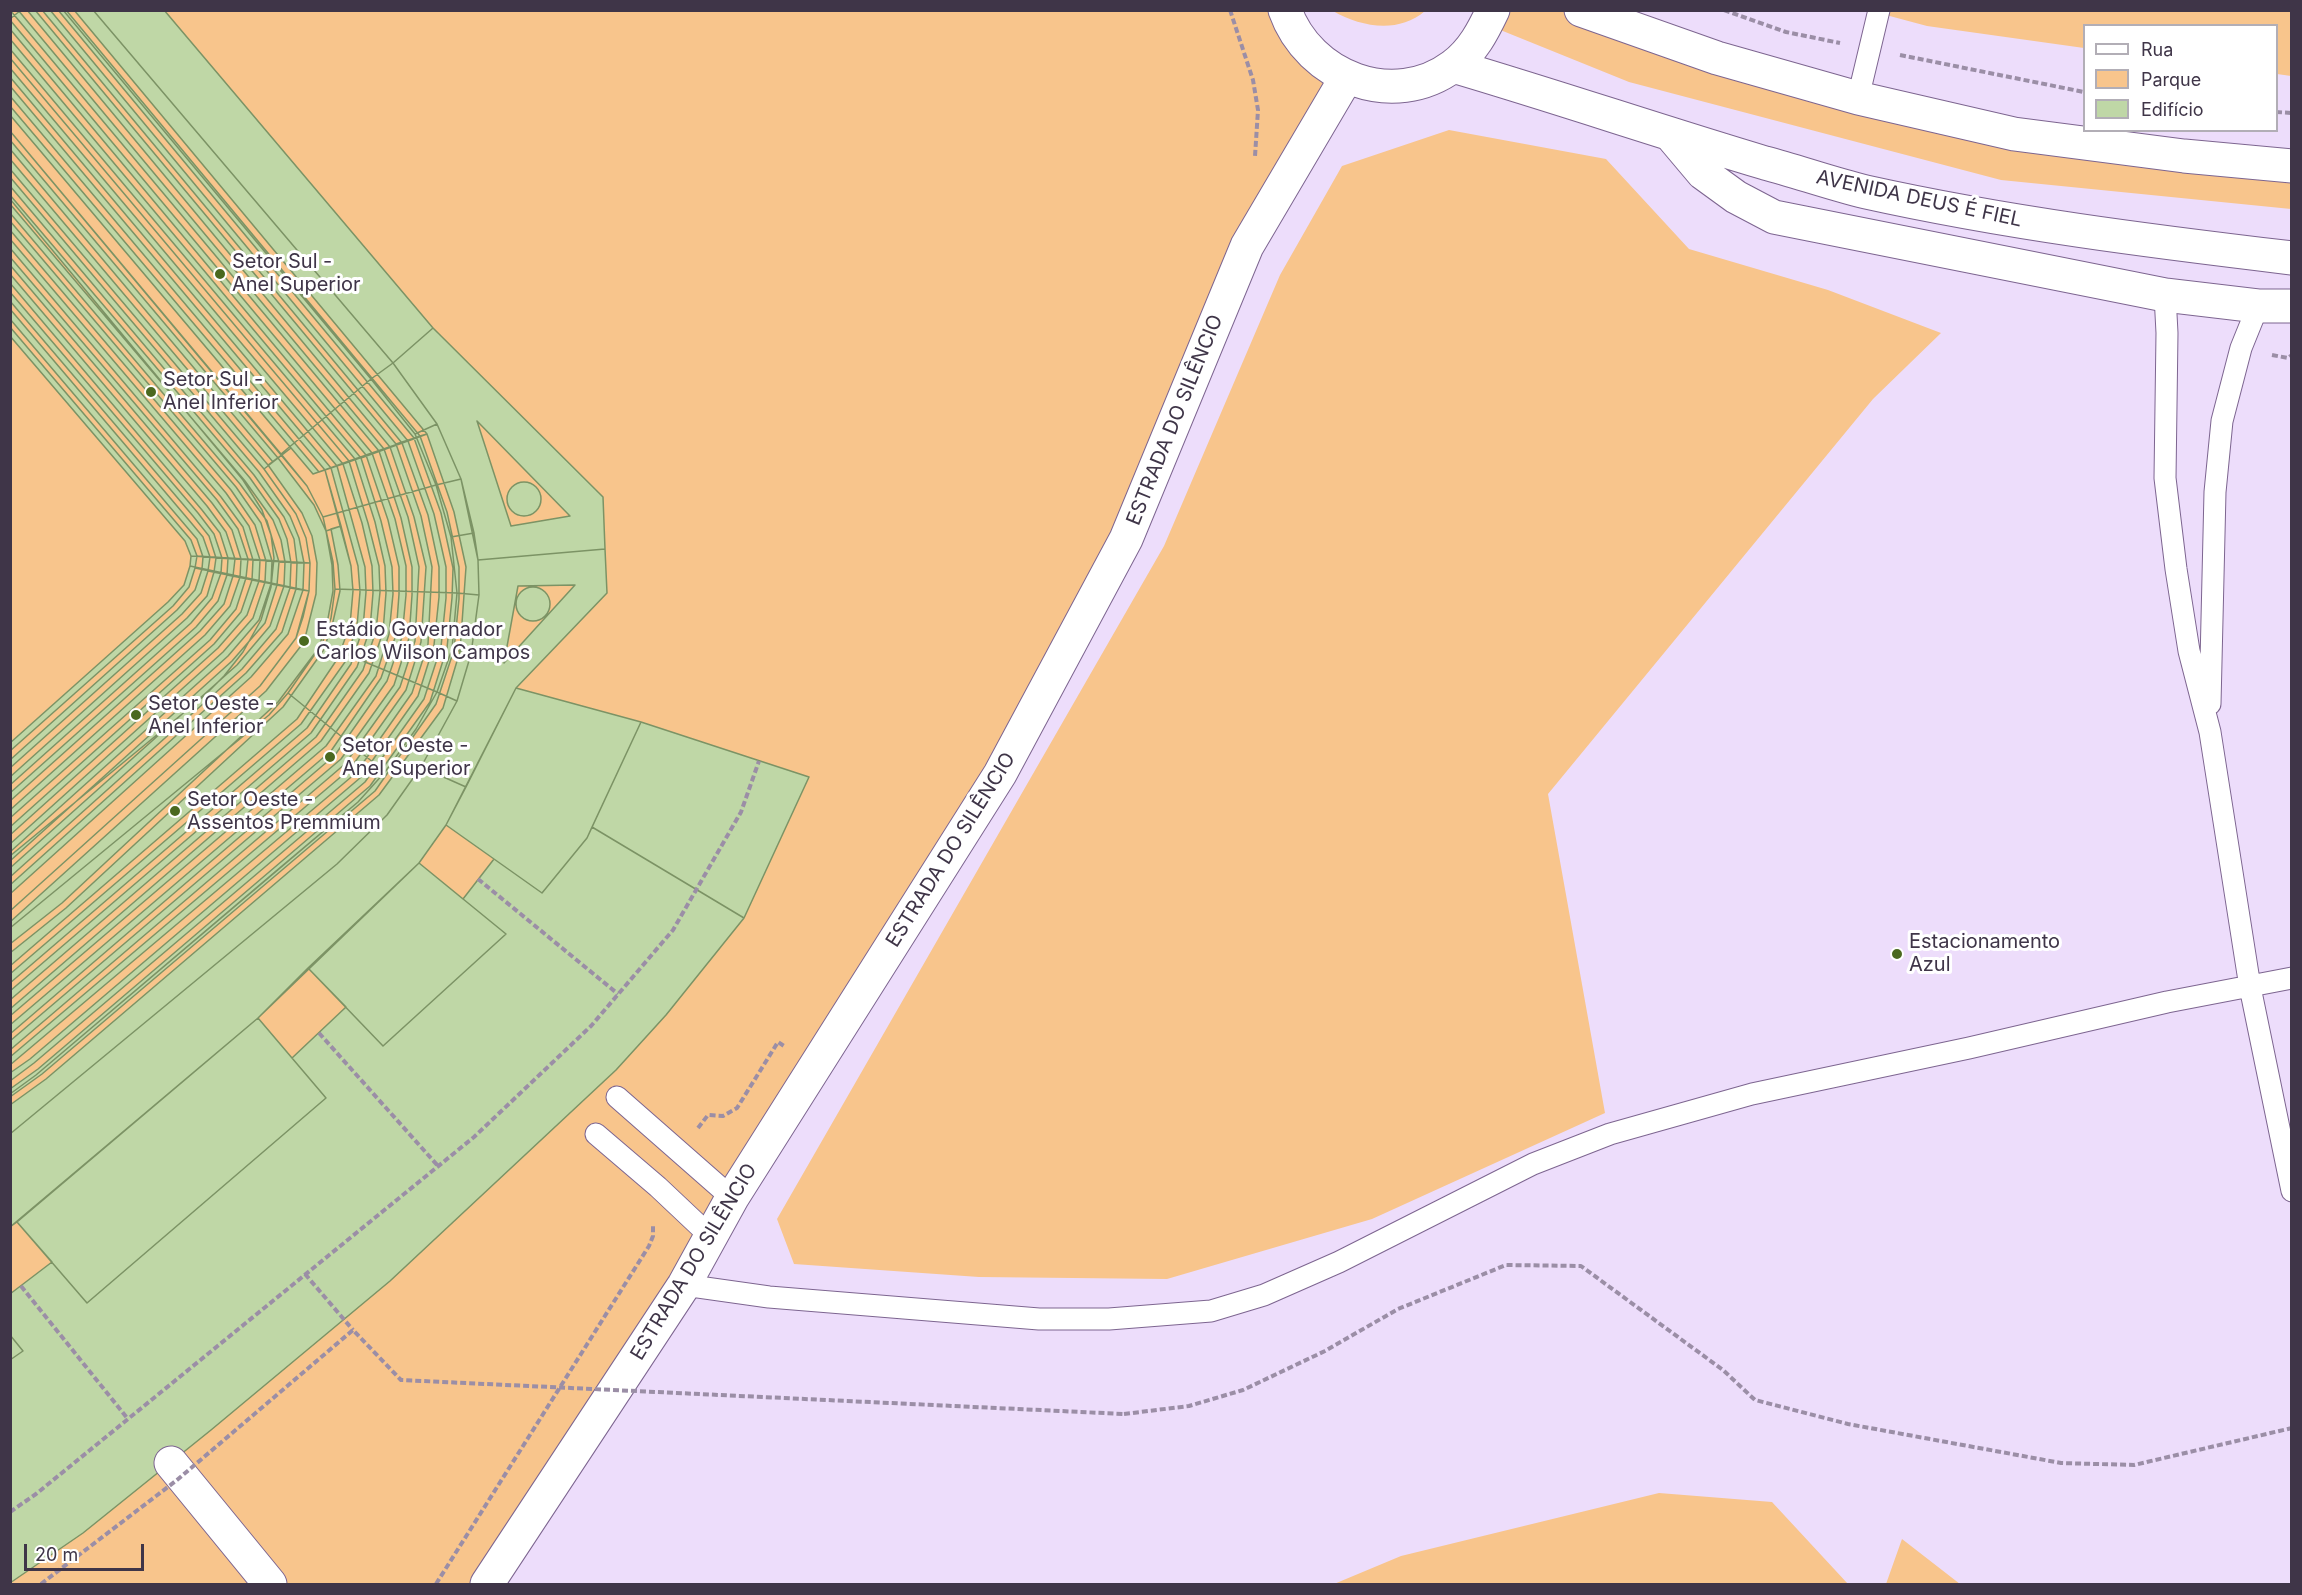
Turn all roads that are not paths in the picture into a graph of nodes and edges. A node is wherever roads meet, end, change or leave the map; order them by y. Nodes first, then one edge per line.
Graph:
1 (1285, 10) edge
2 (1493, 10) edge
3 (1581, 10) edge
4 (1879, 10) edge
5 (1453, 66) junction
6 (1346, 78) junction
7 (1858, 98) junction
8 (1671, 135) junction
9 (2292, 166) edge
10 (2292, 258) edge
11 (2165, 296) junction
12 (2258, 306) junction
13 (2292, 306) edge
14 (2210, 732) junction
15 (2292, 978) edge
16 (2250, 987) junction
17 (617, 1096) dead end
18 (596, 1134) dead end
19 (2292, 1191) edge
20 (732, 1198) junction
21 (711, 1237) junction
22 (684, 1285) junction
23 (171, 1463) dead end
24 (270, 1584) edge
25 (487, 1584) edge

1 - 6 main road
2 - 5 main road
3 - 7 main road
4 - 7 lane
5 - 6 main road
5 - 8 main road, AVENIDA DEUS É FIEL
6 - 20 main road, ESTRADA DO SILÊNCIO
7 - 9 main road
8 - 10 main road, AVENIDA DEUS É FIEL
8 - 11 main road
11 - 12 main road
11 - 14 lane
12 - 13 main road
12 - 14 lane
14 - 16 lane
15 - 16 lane
16 - 19 lane
16 - 22 lane
17 - 20 lane
18 - 21 lane
20 - 21 main road, ESTRADA DO SILÊNCIO
21 - 22 main road, ESTRADA DO SILÊNCIO
22 - 25 main road, ESTRADA DO SILÊNCIO
23 - 24 main road

